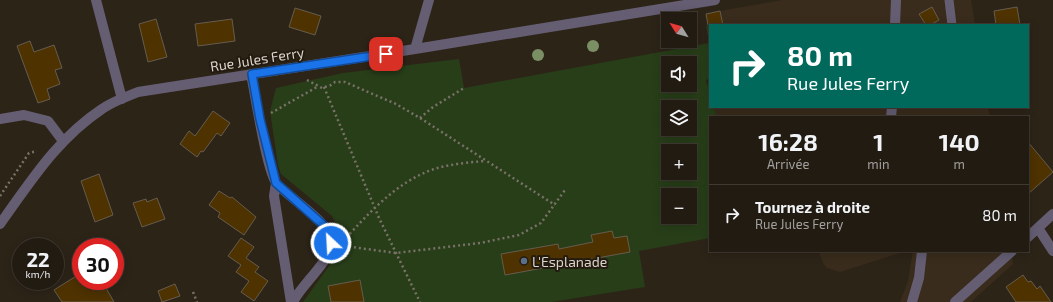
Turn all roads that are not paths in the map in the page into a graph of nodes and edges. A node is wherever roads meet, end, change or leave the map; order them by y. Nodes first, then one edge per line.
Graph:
1 (96, 0) edge
2 (429, 0) edge
3 (715, 0) edge
4 (896, 0) edge
5 (949, 0) edge
6 (895, 24) edge
7 (952, 24) edge
8 (415, 49) junction
9 (252, 74) junction
10 (122, 99) junction
11 (0, 119) edge
12 (63, 141) junction
13 (276, 183) junction
14 (1053, 214) edge
15 (0, 224) edge
16 (1038, 228) junction
17 (1029, 236) edge
18 (1053, 251) edge
19 (922, 252) edge
20 (1011, 252) edge
21 (292, 302) edge
22 (912, 302) edge
23 (955, 302) edge

1 - 10 street
2 - 8 street
3 - 8 street, Rue Jules Ferry
4 - 6 street
5 - 7 lane
8 - 9 street, Rue Jules Ferry
9 - 10 street, Rue Jules Ferry
9 - 13 street
10 - 12 street, Rue Jules Ferry
11 - 12 street
12 - 15 street, Rue Jules Ferry
13 - 21 street
13 - 21 street
14 - 16 street
16 - 17 street
16 - 18 street
19 - 22 street
20 - 23 street

